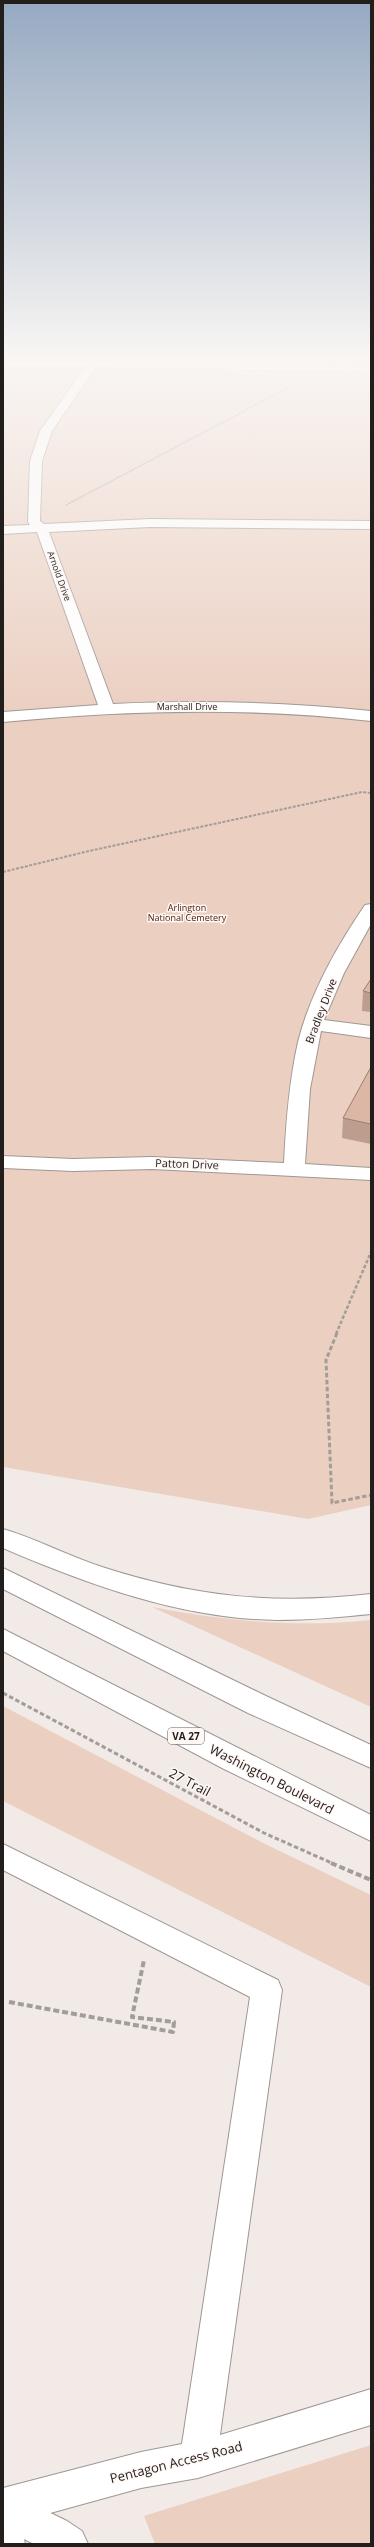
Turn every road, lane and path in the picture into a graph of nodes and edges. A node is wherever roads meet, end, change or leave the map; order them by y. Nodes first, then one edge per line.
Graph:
1 (37, 478) edge
2 (124, 478) edge
3 (371, 525) edge
4 (38, 526) junction
5 (3, 530) edge
6 (107, 708) junction
7 (371, 716) edge
8 (3, 717) edge
9 (371, 793) edge
10 (3, 872) edge
11 (371, 909) edge
12 (314, 1024) junction
13 (371, 1032) edge
14 (3, 1162) edge
15 (294, 1169) junction
16 (371, 1174) edge
17 (371, 1252) edge
18 (371, 1495) edge
19 (3, 1538) edge
20 (3, 1578) edge
21 (371, 1604) edge
22 (3, 1640) edge
23 (3, 1693) edge
24 (371, 1757) edge
25 (371, 1829) edge
26 (3, 1856) edge
27 (371, 1880) edge
28 (150, 1930) junction
29 (9, 2002) dead end
30 (371, 2407) edge
31 (198, 2460) junction
32 (3, 2508) edge
33 (3, 2525) edge
34 (6, 2544) edge
35 (69, 2544) edge

1 - 4 main road, Arnold Drive
2 - 4 path
3 - 4 main road
4 - 5 main road
4 - 6 main road, Arnold Drive
6 - 7 main road, Marshall Drive
6 - 8 main road, Marshall Drive
9 - 10 path
11 - 12 main road, Bradley Drive
12 - 13 main road
12 - 15 main road, Bradley Drive
14 - 15 main road, Patton Drive
15 - 16 main road, Patton Drive
17 - 18 path
19 - 21 main road
20 - 24 main road
22 - 25 main road, Washington Boulevard / VA 27
23 - 27 path, 27 Trail
26 - 28 main road
28 - 29 path
28 - 31 main road
30 - 31 main road, Pentagon Access Road
31 - 32 main road, Pentagon Access Road
32 - 35 main road
33 - 34 main road

